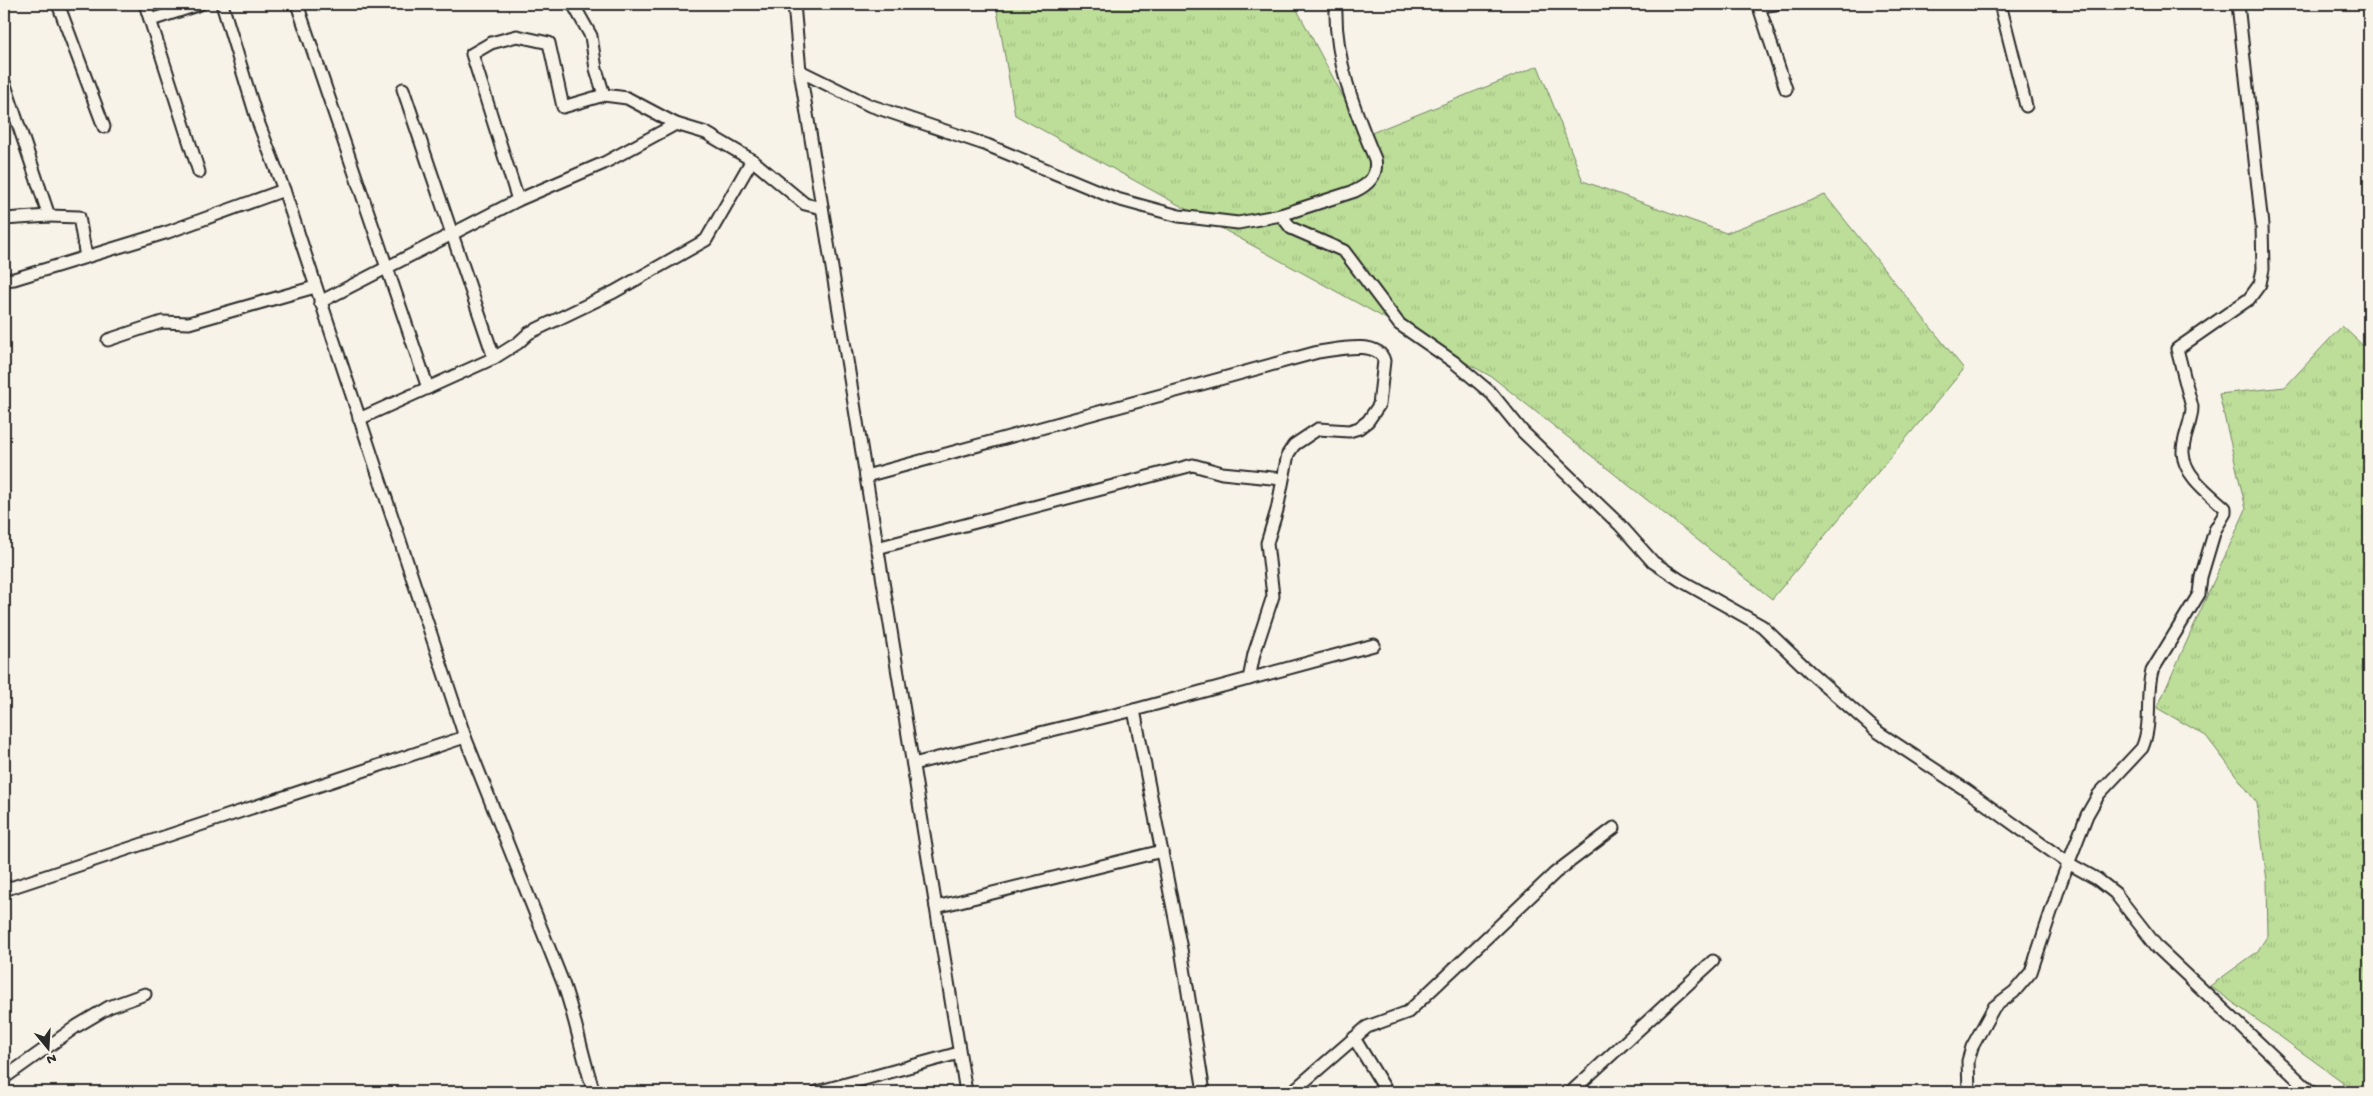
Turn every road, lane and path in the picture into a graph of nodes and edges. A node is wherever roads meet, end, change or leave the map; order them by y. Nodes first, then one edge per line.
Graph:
1 (58, 4) edge
2 (145, 4) edge
3 (200, 4) edge
4 (222, 4) edge
5 (297, 4) edge
6 (573, 4) edge
7 (794, 4) edge
8 (1336, 4) edge
9 (1776, 4) edge
10 (2000, 4) edge
11 (2238, 4) edge
12 (1759, 5) edge
13 (150, 20) junction
14 (800, 71) junction
15 (4, 82) edge
16 (403, 89) dead end
17 (1786, 89) dead end
18 (604, 95) junction
19 (2026, 106) dead end
20 (676, 124) junction
21 (104, 127) dead end
22 (752, 160) junction
23 (199, 172) dead end
24 (284, 190) junction
25 (518, 200) junction
26 (822, 208) junction
27 (1281, 215) junction
28 (49, 216) junction
29 (4, 219) edge
30 (453, 233) junction
31 (86, 256) junction
32 (386, 268) junction
33 (4, 280) edge
34 (315, 287) junction
35 (320, 302) junction
36 (108, 340) dead end
37 (494, 358) junction
38 (428, 388) junction
39 (359, 419) junction
40 (866, 476) junction
41 (1282, 478) junction
42 (877, 548) junction
43 (1374, 645) dead end
44 (1249, 679) junction
45 (1134, 710) junction
46 (466, 737) junction
47 (912, 764) junction
48 (1614, 828) dead end
49 (1162, 851) junction
50 (2068, 863) junction
51 (4, 890) edge
52 (936, 907) junction
53 (1713, 961) dead end
54 (145, 994) dead end
55 (1354, 1038) junction
56 (960, 1054) junction
57 (4, 1078) edge
58 (591, 1090) edge
59 (817, 1092) edge
60 (966, 1092) edge
61 (1204, 1092) edge
62 (1292, 1092) edge
63 (1387, 1092) edge
64 (1571, 1092) edge
65 (1969, 1092) edge
66 (2311, 1092) edge

1 - 21 street
2 - 13 street
3 - 13 street
4 - 24 street
5 - 32 street
6 - 18 street
7 - 14 street
8 - 27 street
9 - 12 street
10 - 19 street
11 - 50 street
12 - 17 street
13 - 23 street
14 - 26 street
14 - 27 street
15 - 28 street
16 - 30 street
18 - 20 street
18 - 25 street
20 - 22 street
20 - 25 street
22 - 26 street
22 - 37 street
24 - 31 street
24 - 34 street
25 - 30 street
26 - 40 street
27 - 50 street
28 - 29 street
28 - 31 street
30 - 32 street
30 - 37 street
31 - 33 street
32 - 35 street
32 - 38 street
34 - 35 street
34 - 36 street
35 - 39 street
37 - 38 street
38 - 39 street
39 - 46 street
40 - 41 street
40 - 42 street
41 - 42 street
41 - 44 street
42 - 47 street
43 - 44 street
44 - 45 street
45 - 47 street
45 - 49 street
46 - 51 street
46 - 58 street
47 - 52 street
48 - 55 street
49 - 52 street
49 - 61 street
50 - 65 street
50 - 66 street
52 - 56 street
53 - 64 street
54 - 57 street
55 - 62 street
55 - 63 street
56 - 59 street
56 - 60 street

